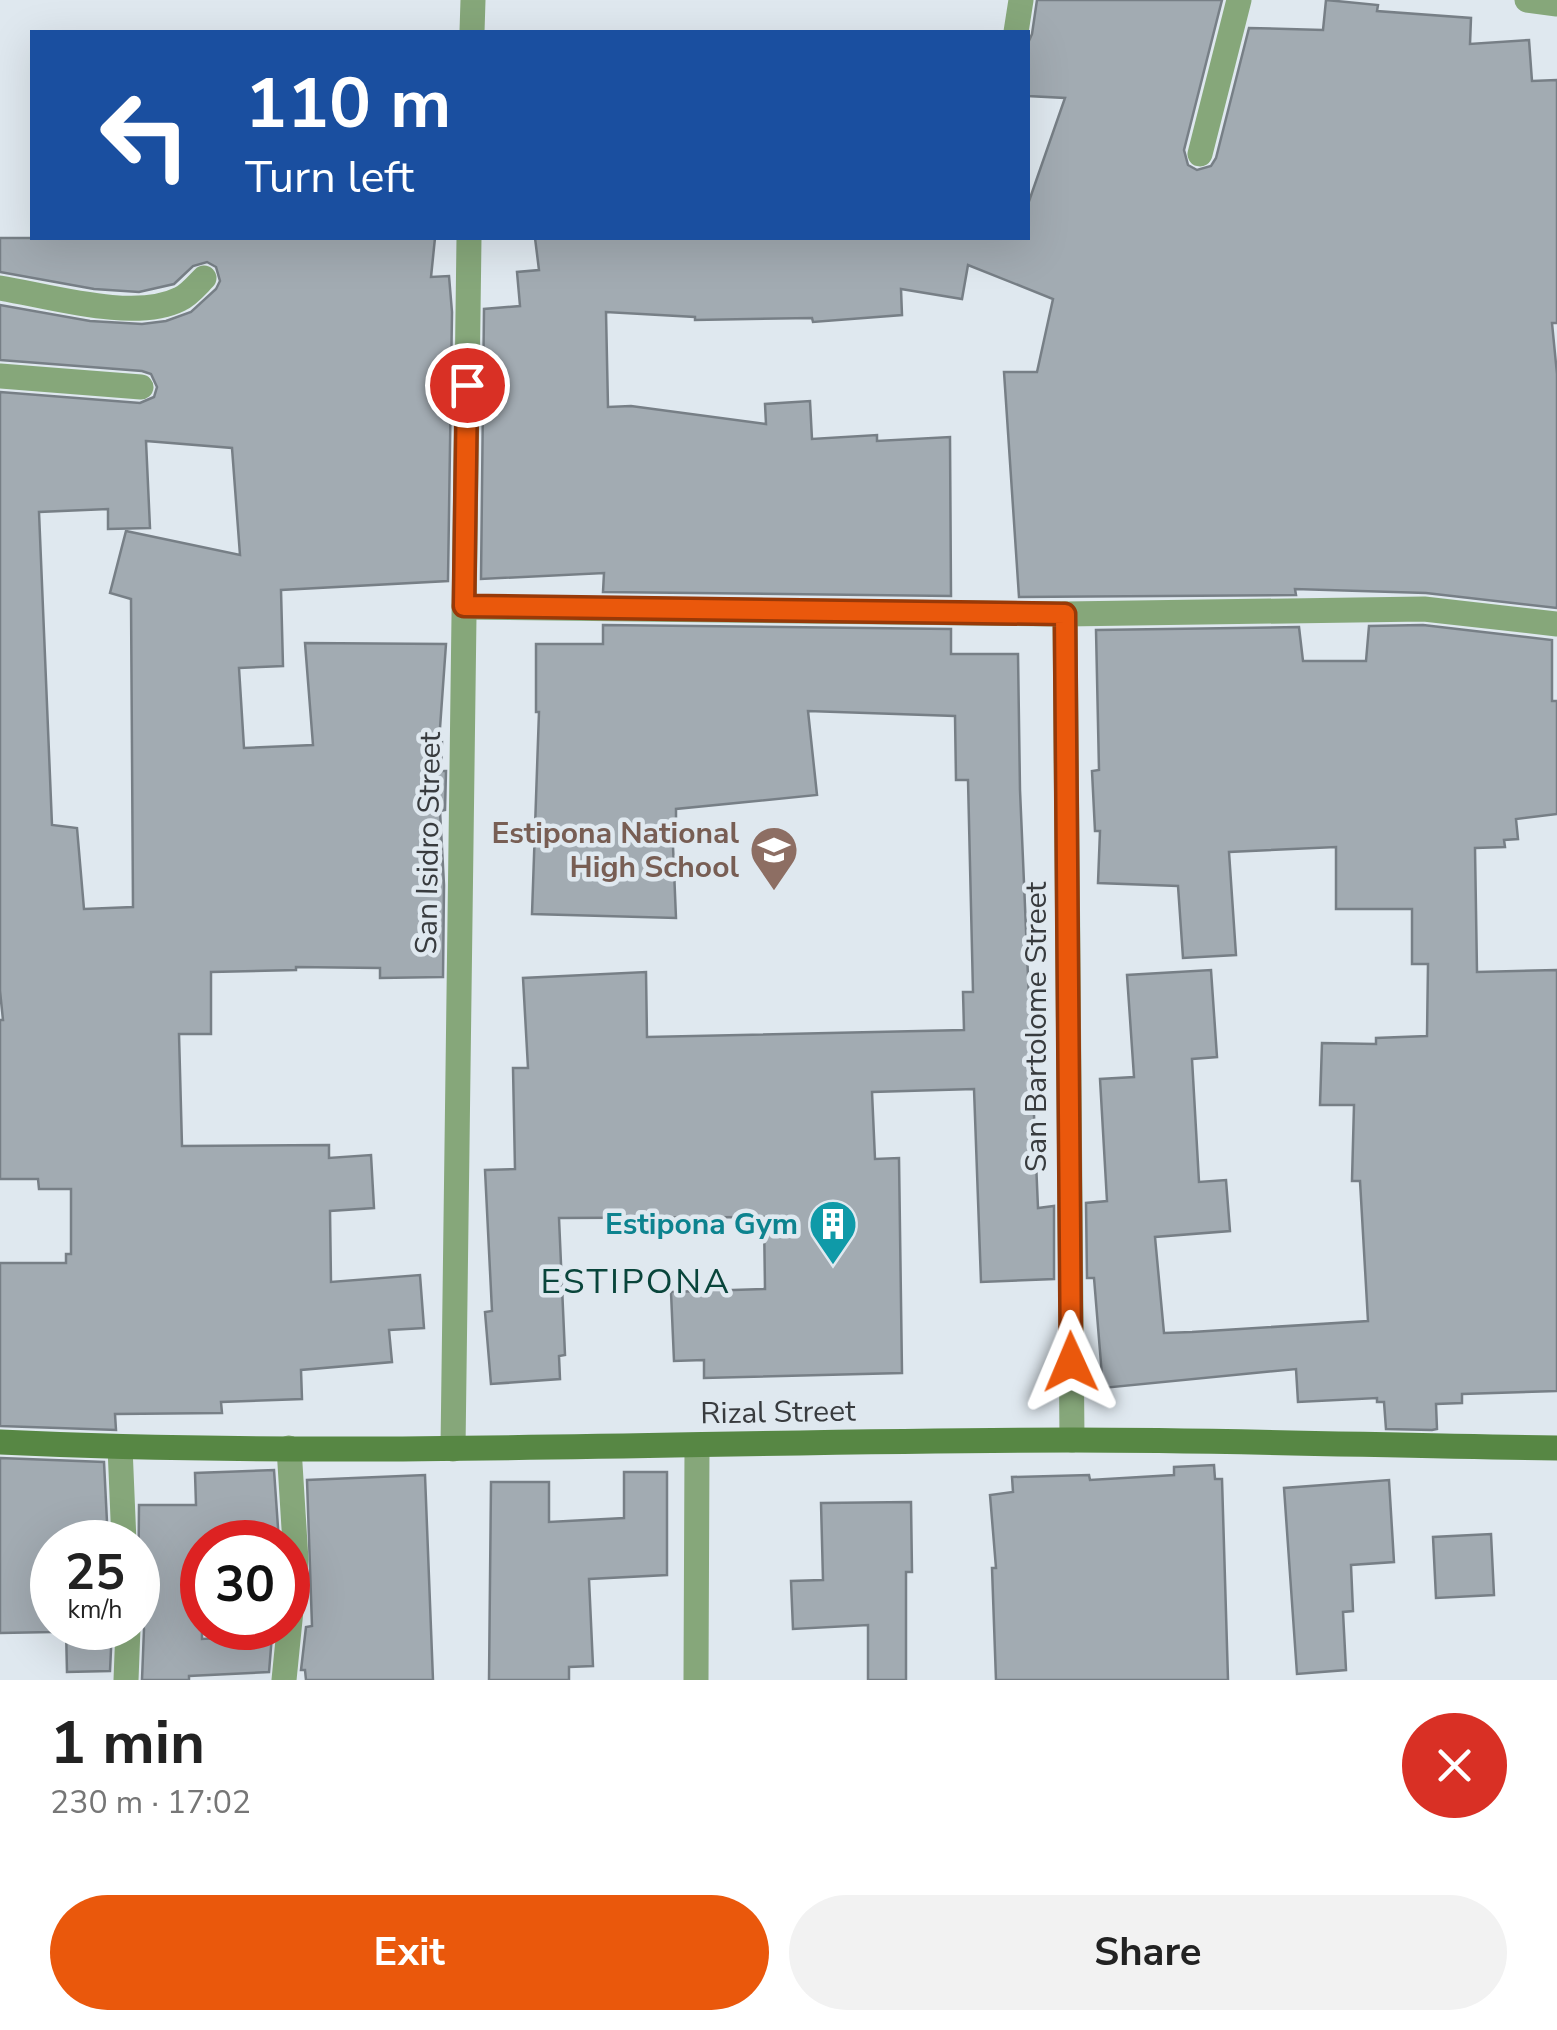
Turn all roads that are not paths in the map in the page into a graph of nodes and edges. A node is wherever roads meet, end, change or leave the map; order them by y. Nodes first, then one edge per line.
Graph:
1 (472, 0) edge
2 (1021, 0) edge
3 (1239, 0) edge
4 (1527, 0) edge
5 (1557, 4) edge
6 (472, 30) edge
7 (1016, 30) edge
8 (1200, 154) dead end
9 (469, 240) edge
10 (204, 278) dead end
11 (0, 288) edge
12 (0, 376) edge
13 (141, 387) dead end
14 (464, 606) junction
15 (1065, 614) junction
16 (1557, 624) edge
17 (1072, 1440) junction
18 (0, 1442) edge
19 (697, 1446) junction
20 (120, 1447) junction
21 (289, 1448) junction
22 (1557, 1448) edge
23 (453, 1449) junction
24 (123, 1520) edge
25 (127, 1650) edge
26 (126, 1680) edge
27 (284, 1680) edge
28 (696, 1680) edge

1 - 6 street
2 - 7 street
3 - 8 street
4 - 5 street
9 - 14 street, San Isidro Street
10 - 11 street
12 - 13 street
14 - 15 street
14 - 23 street, San Isidro Street
15 - 16 street
15 - 17 street, San Bartolome Street
17 - 19 main road, Rizal Street
17 - 22 main road, Rizal Street
18 - 20 main road, Rizal Street
19 - 23 main road, Rizal Street
19 - 28 street
20 - 21 main road, Rizal Street
20 - 24 street
21 - 23 main road, Rizal Street
21 - 27 street
25 - 26 street

